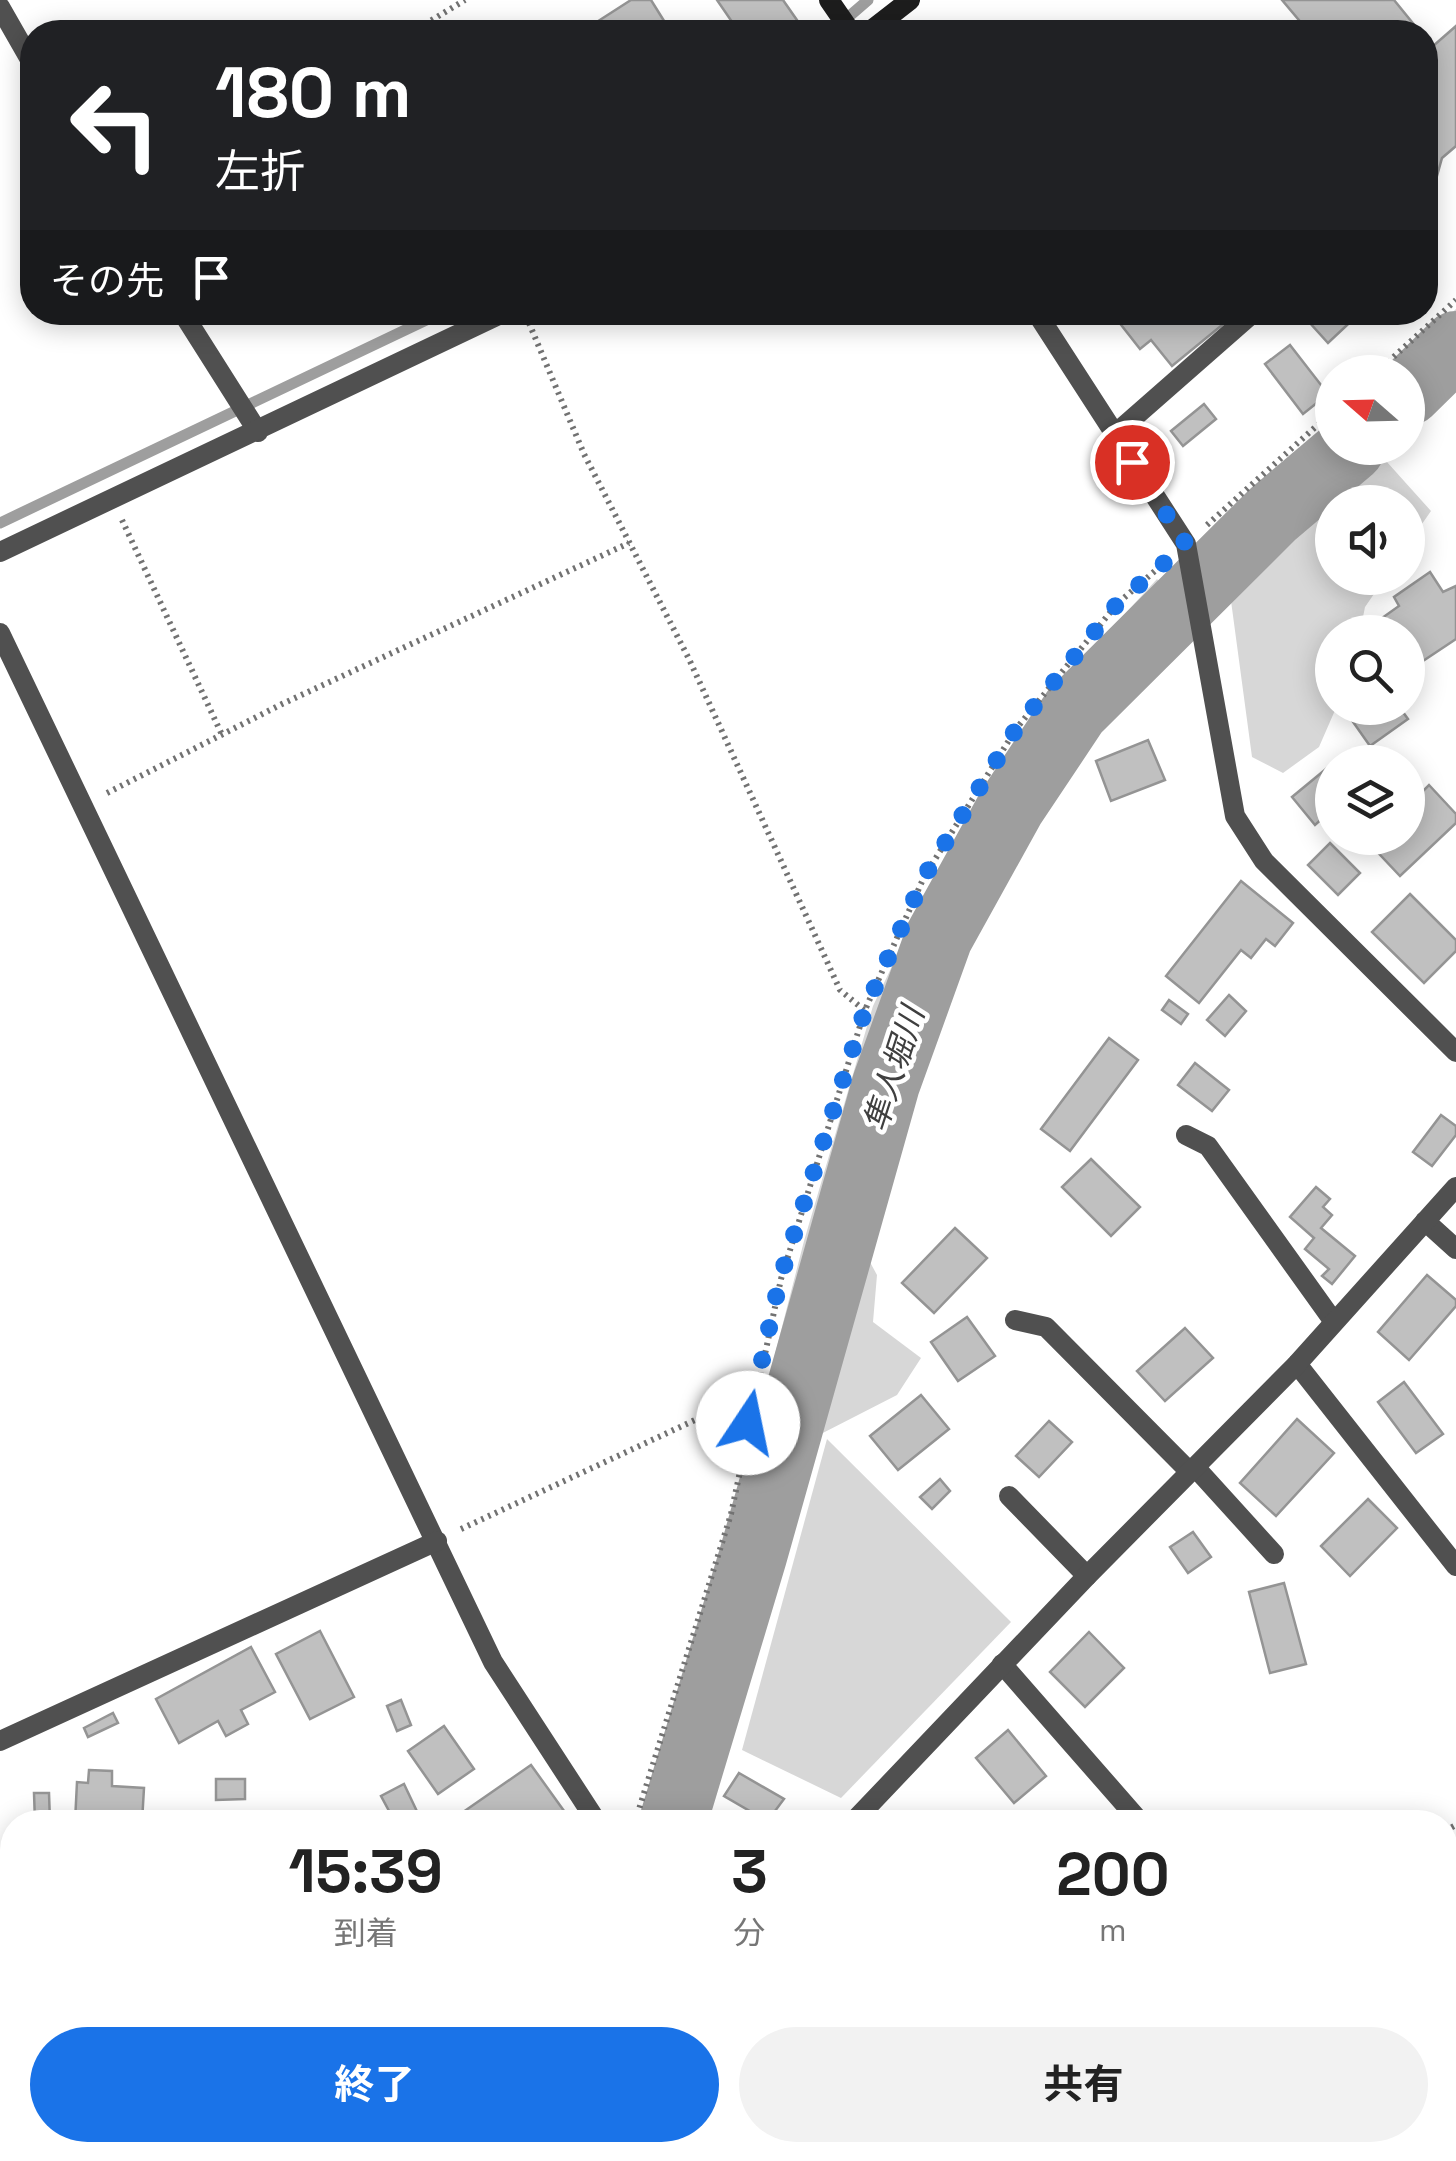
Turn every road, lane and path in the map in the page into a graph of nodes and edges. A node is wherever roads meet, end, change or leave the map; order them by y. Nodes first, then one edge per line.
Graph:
1 (465, 0) edge
2 (910, 0) edge
3 (0, 7) edge
4 (432, 20) edge
5 (884, 20) edge
6 (20, 43) edge
7 (190, 325) edge
8 (478, 325) edge
9 (530, 325) edge
10 (1044, 325) edge
11 (1239, 325) edge
12 (1429, 325) edge
13 (1396, 355) edge
14 (1315, 427) edge
15 (258, 432) junction
16 (1114, 434) junction
17 (112, 499) junction
18 (629, 543) junction
19 (1186, 544) junction
20 (0, 552) edge
21 (0, 634) edge
22 (222, 737) junction
23 (82, 804) junction
24 (865, 1010) junction
25 (1456, 1052) edge
26 (1186, 1135) dead end
27 (1456, 1186) edge
28 (1424, 1221) junction
29 (1456, 1250) edge
30 (1015, 1320) dead end
31 (1334, 1322) junction
32 (1297, 1364) junction
33 (754, 1392) junction
34 (1192, 1469) junction
35 (1009, 1496) dead end
36 (437, 1540) junction
37 (1274, 1554) dead end
38 (1456, 1566) edge
39 (1087, 1576) junction
40 (1002, 1664) junction
41 (0, 1741) edge
42 (589, 1810) edge
43 (639, 1810) edge
44 (864, 1810) edge
45 (1130, 1810) edge

1 - 4 path
2 - 5 street
3 - 6 street
7 - 15 street
8 - 15 street
9 - 18 path
10 - 16 street
11 - 16 street
12 - 13 path
14 - 19 path
15 - 17 street
16 - 19 street
17 - 20 street
17 - 22 path
18 - 22 path
18 - 24 path
19 - 24 path
19 - 25 street
21 - 23 street
22 - 23 path
23 - 36 street
24 - 33 path
26 - 31 street
27 - 28 street
28 - 29 street
28 - 31 street
30 - 34 street
31 - 32 street
32 - 34 street
32 - 38 street
33 - 36 path
33 - 43 path
34 - 37 street
34 - 39 street
35 - 39 street
36 - 41 street
36 - 42 street
39 - 40 street
40 - 44 street
40 - 45 street

